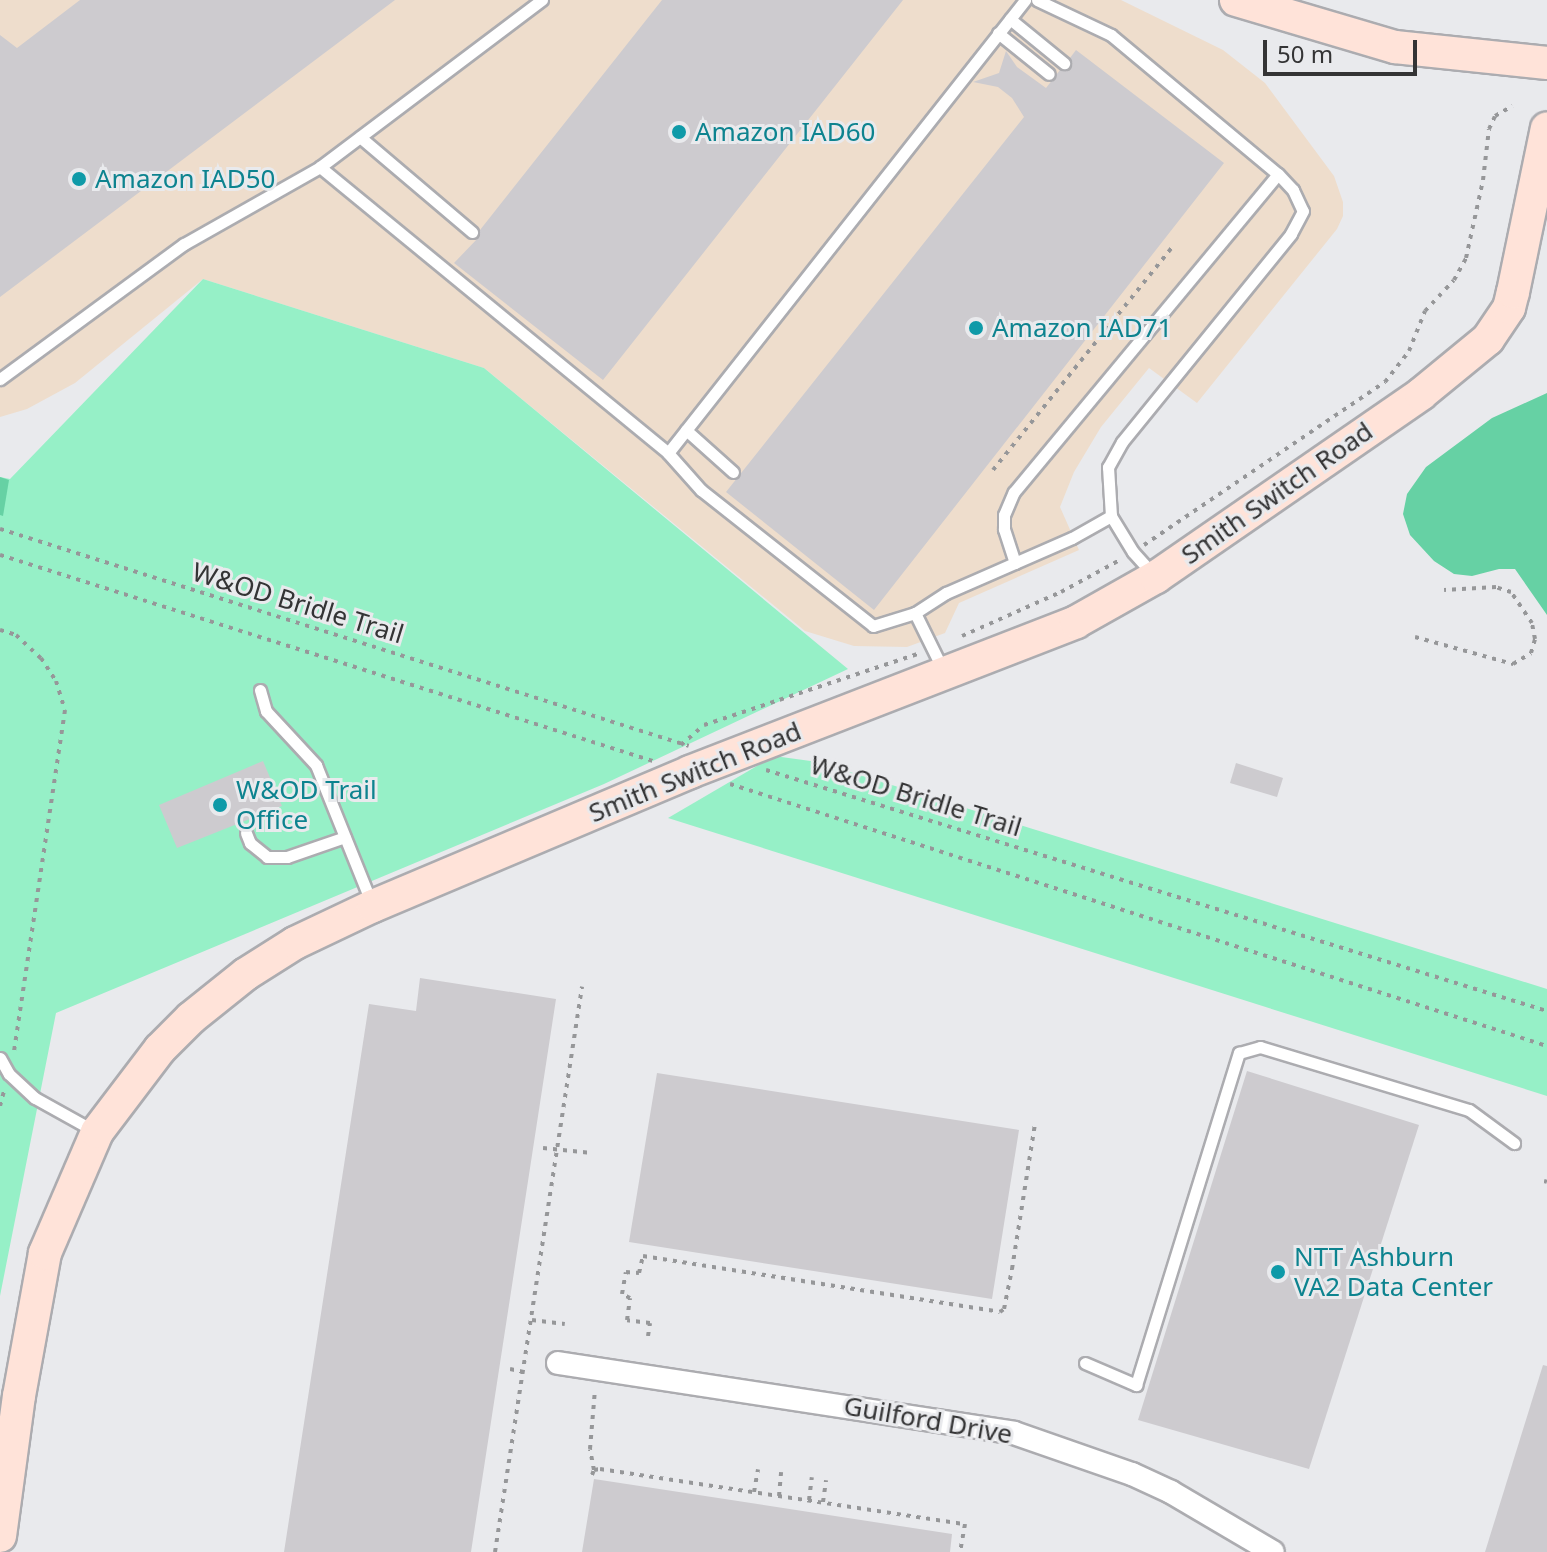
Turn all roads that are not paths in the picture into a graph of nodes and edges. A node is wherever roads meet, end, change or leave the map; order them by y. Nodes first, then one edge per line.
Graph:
1 (542, 0) edge
2 (1025, 0) edge
3 (1037, 0) edge
4 (1236, 0) edge
5 (1010, 19) junction
6 (998, 33) junction
7 (1064, 63) dead end
8 (1547, 63) edge
9 (1049, 74) dead end
10 (1547, 128) edge
11 (360, 137) junction
12 (320, 167) junction
13 (1278, 174) junction
14 (472, 232) dead end
15 (0, 379) edge
16 (686, 430) junction
17 (668, 453) junction
18 (733, 472) dead end
19 (1111, 516) junction
20 (1015, 563) junction
21 (1156, 577) junction
22 (915, 613) junction
23 (939, 661) junction
24 (260, 690) dead end
25 (246, 833) dead end
26 (345, 837) junction
27 (373, 906) junction
28 (0, 1058) edge
29 (97, 1132) junction
30 (1514, 1143) dead end
31 (558, 1363) dead end
32 (1085, 1363) dead end
33 (10, 1395) edge
34 (0, 1536) edge
35 (1273, 1552) edge

1 - 11 lane
2 - 5 lane
3 - 13 lane
4 - 8 street
5 - 6 lane
5 - 7 lane
6 - 9 lane
6 - 16 lane
10 - 21 street, Smith Switch Road
11 - 12 lane
11 - 14 lane
12 - 15 lane
12 - 17 lane
13 - 19 lane
13 - 20 lane
16 - 17 lane
16 - 18 lane
17 - 22 lane
19 - 20 lane
19 - 21 lane
20 - 22 lane
21 - 23 street, Smith Switch Road
22 - 23 lane
23 - 27 street, Smith Switch Road
24 - 26 lane
25 - 26 lane
26 - 27 lane
27 - 29 street, Smith Switch Road
28 - 29 lane
29 - 33 street, Smith Switch Road
30 - 32 lane
31 - 35 street, Guilford Drive
33 - 34 street, Smith Switch Road

